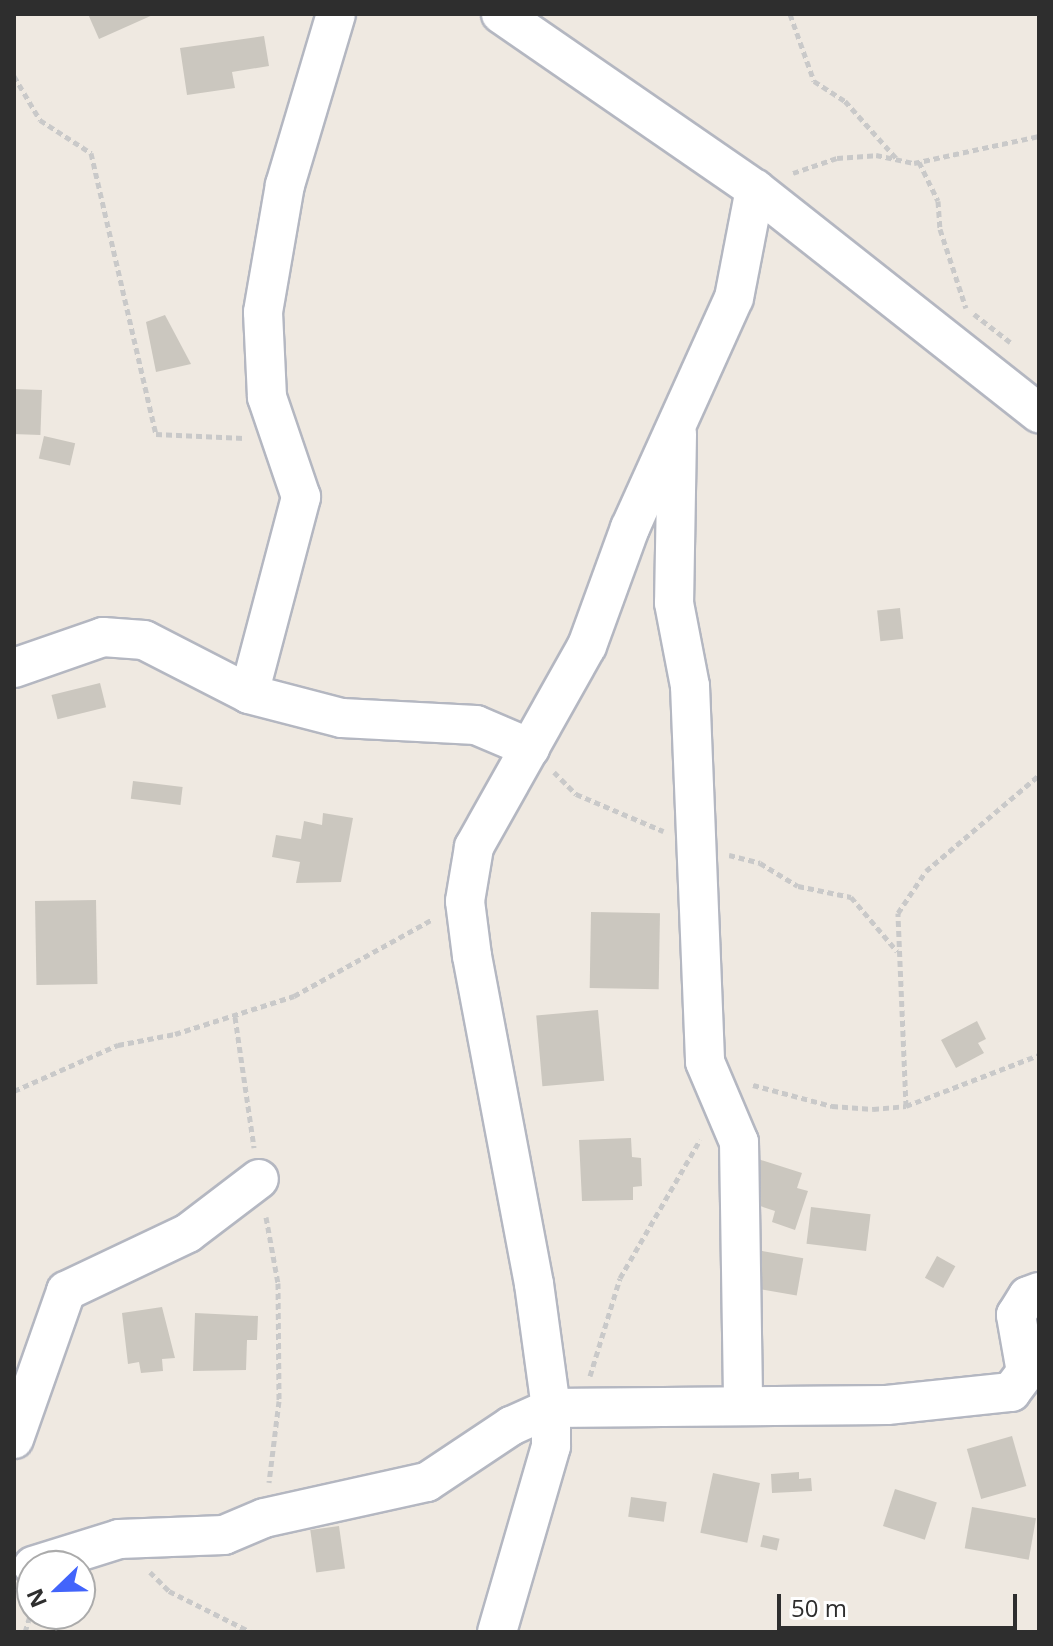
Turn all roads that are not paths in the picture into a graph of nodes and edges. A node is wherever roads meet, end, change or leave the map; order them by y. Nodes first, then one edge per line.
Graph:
1 (336, 14) edge
2 (501, 14) edge
3 (755, 189) junction
4 (1039, 413) edge
5 (677, 426) junction
6 (14, 668) edge
7 (249, 694) junction
8 (530, 748) junction
9 (259, 1179) road end
10 (1039, 1292) edge
11 (1030, 1394) edge
12 (743, 1405) junction
13 (566, 1408) junction
14 (14, 1439) edge
15 (84, 1550) edge
16 (497, 1632) edge

1 - 7 street
2 - 3 street
3 - 4 street
3 - 5 street
5 - 8 street
5 - 12 street
6 - 7 street
7 - 8 street
8 - 13 street
9 - 14 street
10 - 11 street
11 - 12 street
12 - 13 street
13 - 15 street
13 - 16 street

